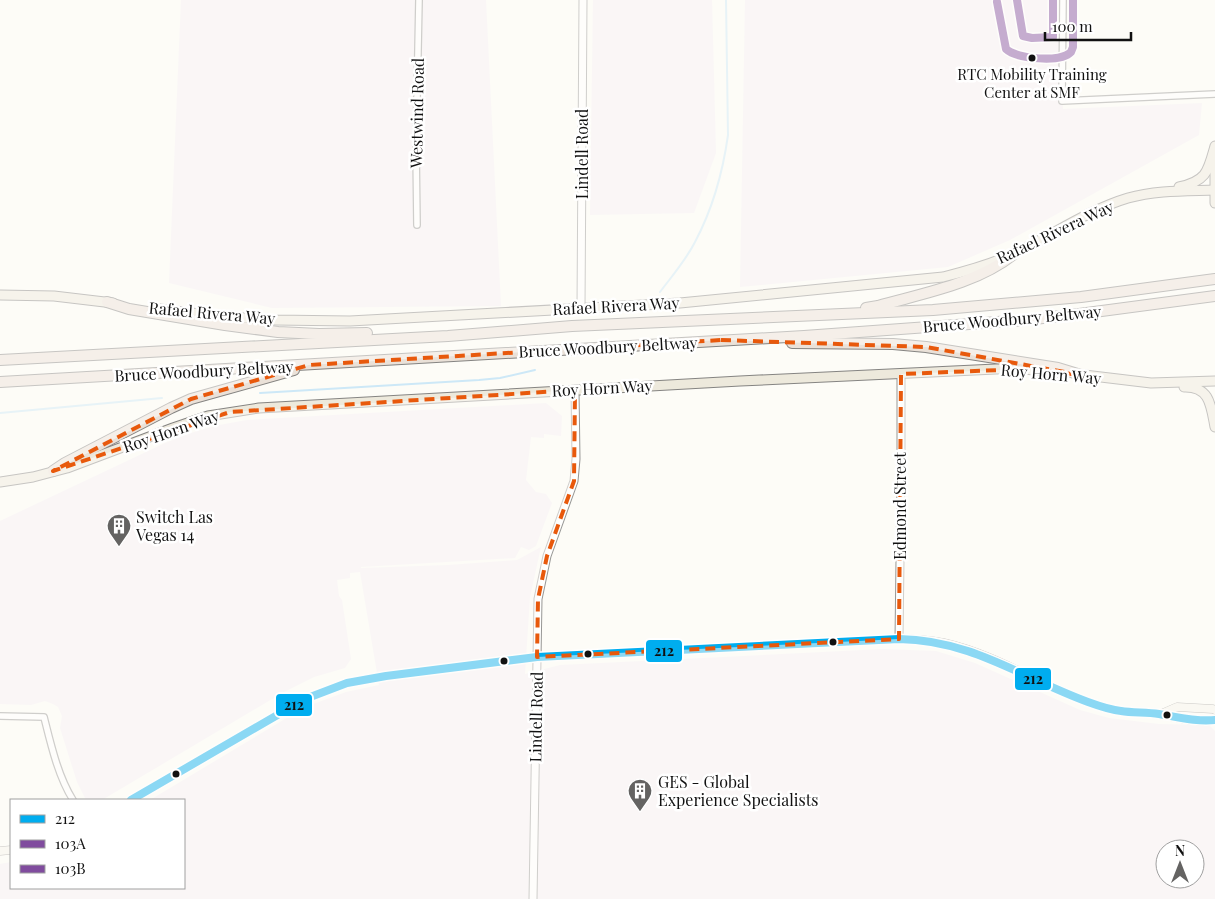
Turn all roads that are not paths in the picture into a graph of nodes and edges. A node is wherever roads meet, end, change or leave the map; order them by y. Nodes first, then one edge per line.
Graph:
1 (419, 0) edge
2 (583, 0) edge
3 (1063, 0) edge
4 (1215, 94) edge
5 (1215, 146) edge
6 (1215, 166) edge
7 (1215, 190) edge
8 (1162, 192) junction
9 (1215, 203) edge
10 (418, 225) dead end
11 (1014, 254) junction
12 (1215, 279) edge
13 (0, 295) edge
14 (1215, 296) edge
15 (107, 302) junction
16 (581, 308) junction
17 (818, 316) junction
18 (448, 336) junction
19 (721, 340) junction
20 (0, 360) edge
21 (310, 365) junction
22 (900, 374) junction
23 (1081, 375) junction
24 (0, 382) edge
25 (1215, 382) edge
26 (1151, 383) junction
27 (576, 390) junction
28 (1215, 427) edge
29 (53, 471) junction
30 (0, 482) edge
31 (899, 639) junction
32 (537, 657) junction
33 (1215, 710) edge
34 (1162, 714) junction
35 (0, 716) edge
36 (1215, 720) edge
37 (72, 799) edge
38 (134, 799) edge
39 (533, 899) edge

1 - 10 street, Westwind Road
2 - 16 street, Lindell Road
3 - 4 street
5 - 8 main road
6 - 7 main road
7 - 8 main road, Rafael Rivera Way
7 - 9 main road
8 - 11 main road, Rafael Rivera Way
11 - 16 main road, Rafael Rivera Way
11 - 17 highway
12 - 17 highway, Bruce Woodbury Beltway
13 - 15 main road, Rafael Rivera Way
14 - 19 highway, Bruce Woodbury Beltway
15 - 16 main road, Rafael Rivera Way
15 - 18 highway
17 - 18 highway, Bruce Woodbury Beltway
18 - 20 highway, Bruce Woodbury Beltway
19 - 21 highway, Bruce Woodbury Beltway
19 - 23 highway
21 - 24 highway, Bruce Woodbury Beltway
21 - 29 highway
22 - 23 main road, Roy Horn Way
22 - 27 main road, Roy Horn Way
22 - 31 street, Edmond Street
23 - 26 main road, Roy Horn Way
25 - 26 main road, Roy Horn Way
26 - 28 main road
27 - 29 main road, Roy Horn Way
27 - 32 street, Lindell Road
29 - 30 main road, Roy Horn Way
31 - 32 main road
31 - 34 main road
32 - 38 main road
32 - 39 street, Lindell Road
33 - 34 main road
34 - 36 main road
35 - 37 street

